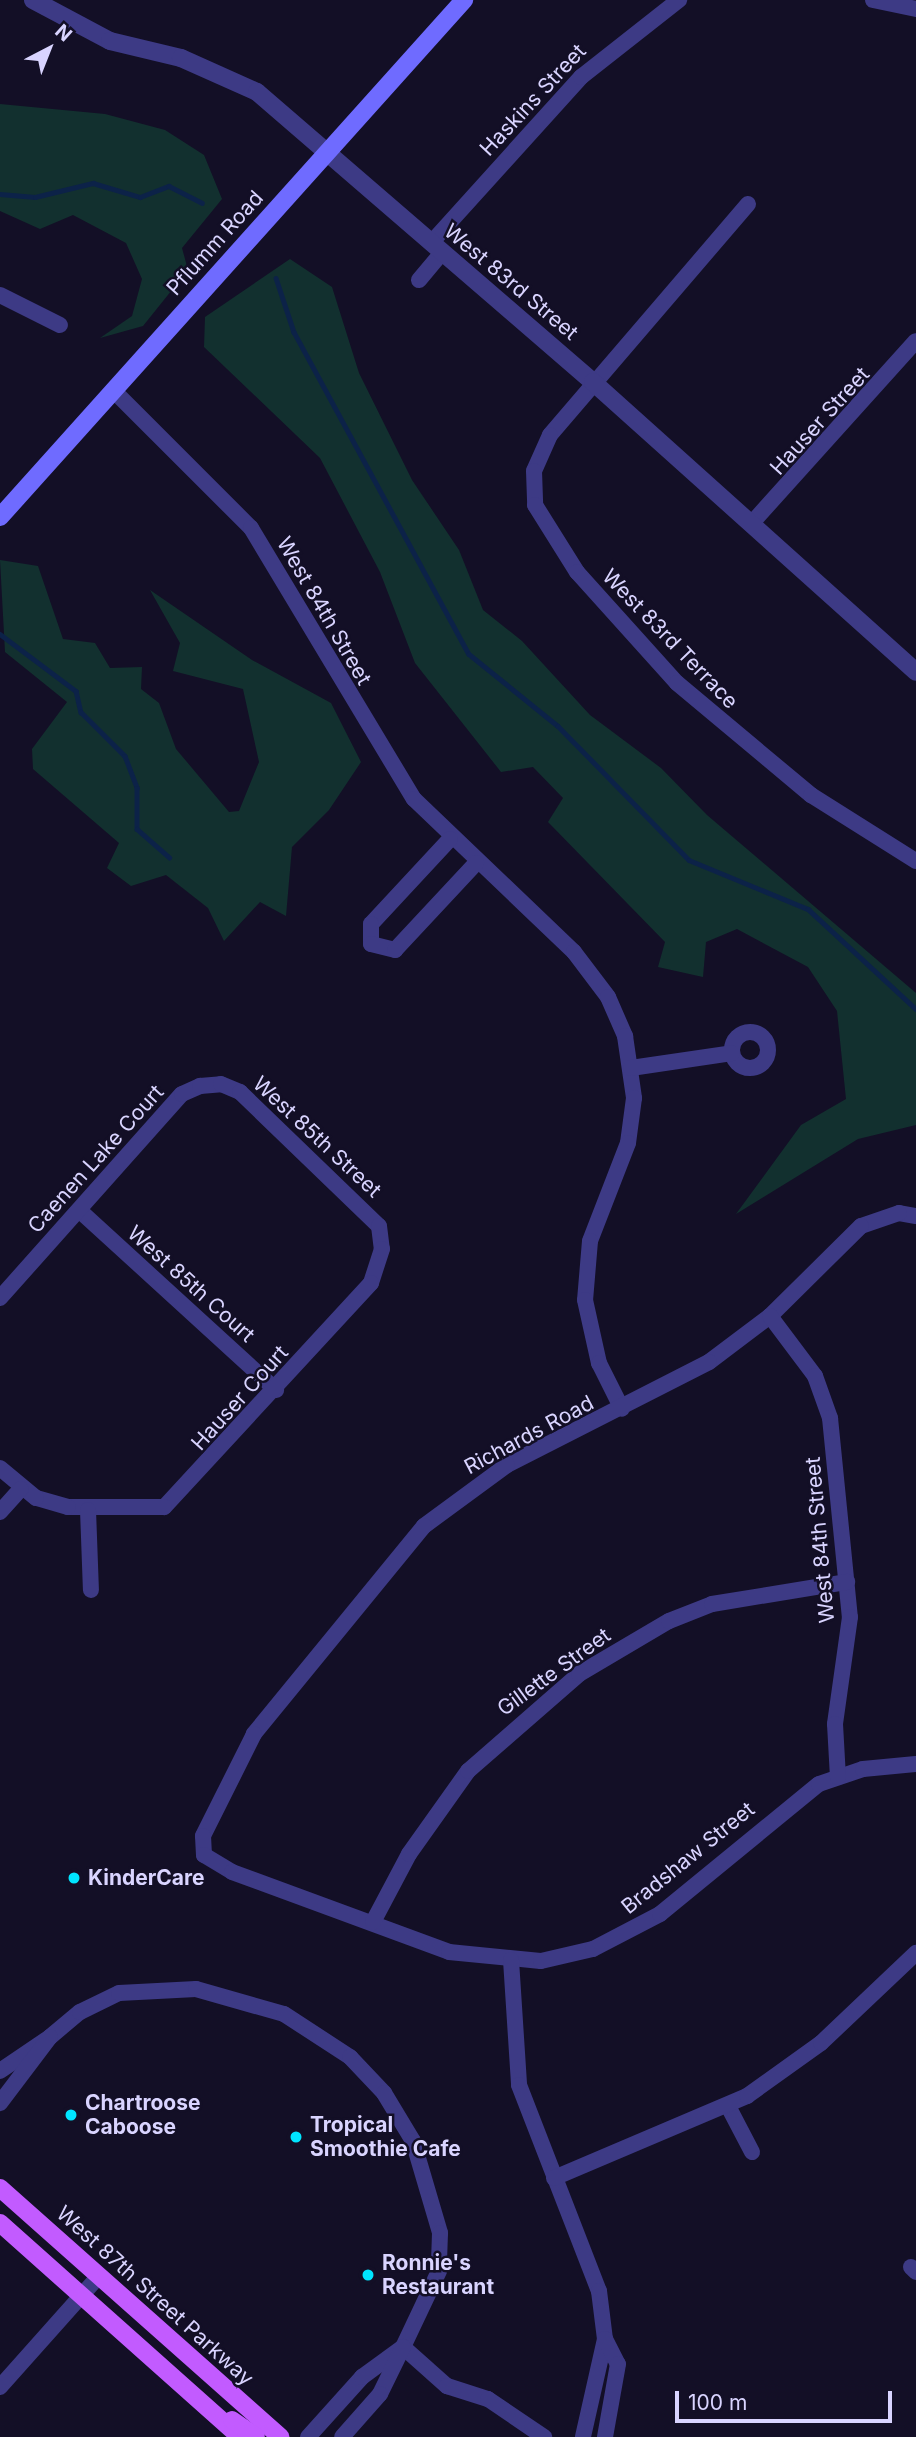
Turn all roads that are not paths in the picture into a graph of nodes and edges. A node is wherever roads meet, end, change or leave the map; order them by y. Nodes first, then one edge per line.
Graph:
1 (33, 0) edge
2 (464, 0) edge
3 (679, 0) edge
4 (873, 0) edge
5 (916, 9) edge
6 (327, 152) junction
7 (748, 204) dead end
8 (436, 248) junction
9 (419, 280) dead end
10 (0, 295) edge
11 (60, 325) dead end
12 (916, 341) edge
13 (593, 382) junction
14 (113, 390) junction
15 (0, 517) edge
16 (751, 524) junction
17 (914, 667) edge
18 (450, 839) junction
19 (916, 861) edge
20 (476, 863) junction
21 (732, 1053) dead end
22 (631, 1068) junction
23 (200, 1086) joint
24 (79, 1210) junction
25 (916, 1216) edge
26 (382, 1249) joint
27 (0, 1298) edge
28 (770, 1316) junction
29 (276, 1390) junction
30 (622, 1409) junction
31 (0, 1468) edge
32 (21, 1489) junction
33 (88, 1510) junction
34 (0, 1512) edge
35 (847, 1582) junction
36 (91, 1590) dead end
37 (916, 1764) edge
38 (838, 1777) junction
39 (204, 1855) joint
40 (373, 1922) junction
41 (916, 1953) edge
42 (511, 1960) junction
43 (50, 2036) junction
44 (0, 2071) edge
45 (0, 2104) edge
46 (728, 2106) junction
47 (752, 2152) dead end
48 (554, 2178) junction
49 (0, 2188) edge
50 (0, 2223) edge
51 (98, 2277) junction
52 (81, 2296) junction
53 (605, 2339) junction
54 (403, 2347) junction
55 (0, 2386) edge
56 (212, 2411) junction
57 (240, 2437) edge
58 (256, 2437) edge
59 (280, 2437) edge
60 (308, 2437) edge
61 (342, 2437) edge
62 (544, 2437) edge
63 (583, 2437) edge
64 (605, 2437) edge

1 - 6 street, West 83rd Street
2 - 6 main road, Pflumm Road
3 - 8 street, Haskins Street
4 - 5 street
6 - 8 street, West 83rd Street
6 - 14 main road, Pflumm Road
7 - 13 street, West 83rd Terrace
8 - 9 street, Haskins Street
8 - 13 street, West 83rd Street
10 - 11 street
12 - 16 street, Hauser Street
13 - 16 street, West 83rd Street
13 - 19 street, West 83rd Terrace
14 - 15 main road, Pflumm Road
14 - 18 street, West 84th Street
16 - 17 street, West 83rd Street
18 - 20 street, West 84th Street
18 - 20 street
20 - 22 street, West 84th Street
21 - 22 street
22 - 30 street, West 84th Street
23 - 24 street, Caenen Lake Court
23 - 26 street, West 85th Street
24 - 27 street, Caenen Lake Court
24 - 29 street, West 85th Court
25 - 28 street, Richards Road
26 - 29 street, Hauser Court
28 - 30 street, Richards Road
28 - 35 street, West 84th Street
29 - 33 street, Hauser Court
30 - 39 street, Richards Road
31 - 32 street
32 - 33 street, Hauser Court
32 - 34 street
33 - 36 street
35 - 38 street, West 84th Street
35 - 40 street, Gillette Street
37 - 38 street, Bradshaw Street
38 - 42 street, Bradshaw Street
39 - 40 street, Bradshaw Street
40 - 42 street, Bradshaw Street
41 - 46 street
42 - 48 street
43 - 44 street
43 - 45 street
43 - 54 street
46 - 47 street
46 - 48 street
48 - 53 street
49 - 51 main road, West 87th Street Parkway
50 - 52 main road
51 - 52 street
51 - 59 main road, West 87th Street Parkway
52 - 55 street
52 - 56 main road
53 - 63 street
53 - 64 street
54 - 60 street
54 - 61 street
54 - 62 street
56 - 57 main road
56 - 58 main road

